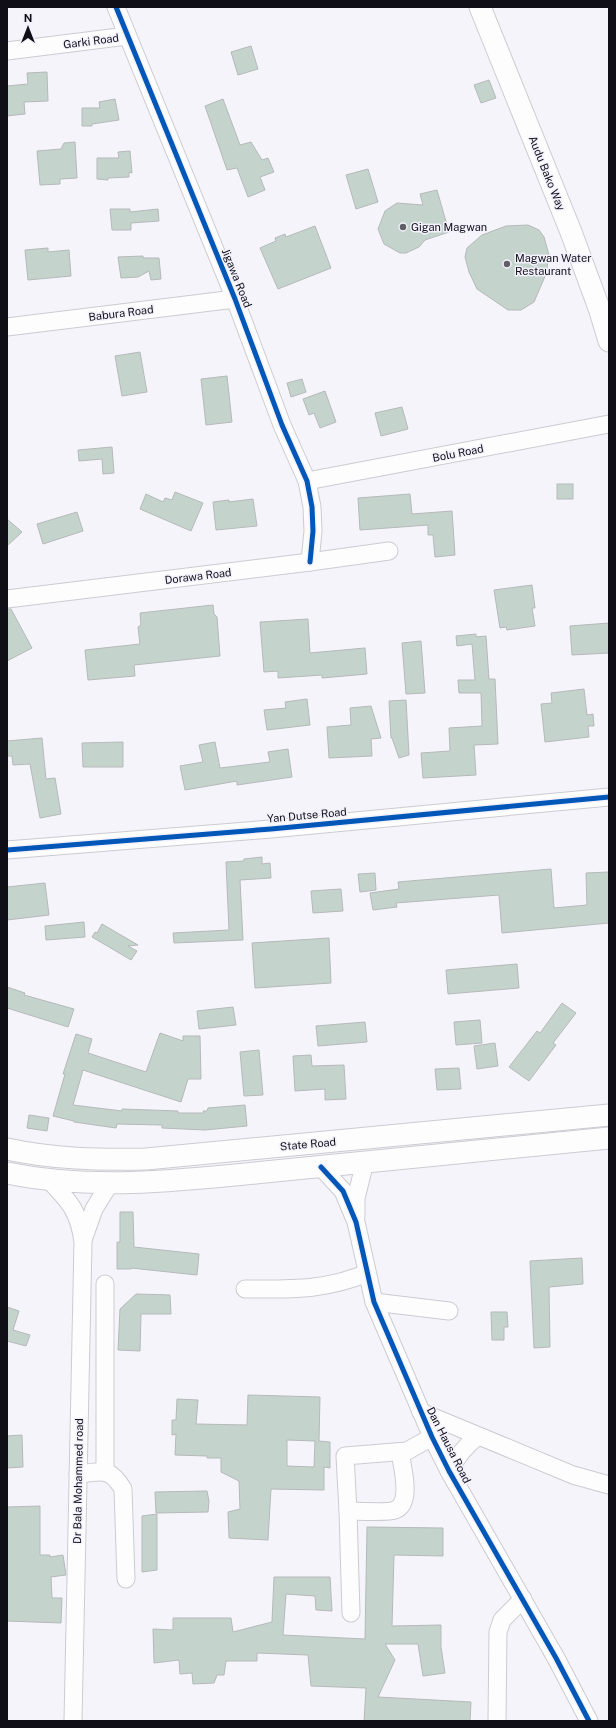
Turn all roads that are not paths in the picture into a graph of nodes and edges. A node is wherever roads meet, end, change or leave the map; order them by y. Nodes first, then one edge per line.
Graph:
1 (116, 7) edge
2 (480, 7) edge
3 (494, 7) edge
4 (127, 36) junction
5 (7, 51) edge
6 (609, 297) edge
7 (235, 299) junction
8 (7, 327) edge
9 (609, 341) edge
10 (609, 424) edge
11 (308, 481) junction
12 (389, 551) dead end
13 (310, 562) junction
14 (7, 599) edge
15 (609, 797) edge
16 (7, 850) edge
17 (609, 1115) edge
18 (609, 1138) edge
19 (7, 1149) edge
20 (365, 1162) junction
21 (321, 1167) junction
22 (7, 1173) edge
23 (49, 1180) junction
24 (110, 1183) junction
25 (356, 1222) junction
26 (83, 1242) junction
27 (367, 1273) junction
28 (105, 1284) dead end
29 (245, 1289) dead end
30 (374, 1302) junction
31 (449, 1311) dead end
32 (421, 1412) junction
33 (478, 1436) junction
34 (432, 1437) junction
35 (400, 1452) junction
36 (105, 1471) junction
37 (449, 1471) junction
38 (78, 1474) junction
39 (609, 1485) edge
40 (348, 1511) junction
41 (126, 1579) dead end
42 (523, 1599) junction
43 (351, 1613) dead end
44 (73, 1721) edge
45 (497, 1721) edge
46 (589, 1721) edge

1 - 4 street, Jigawa Road
2 - 9 main road, Audu Bako Way
3 - 6 main road, Audu Bako Way
4 - 5 street, Garki Road
4 - 7 street, Jigawa Road
7 - 8 street, Babura Road
7 - 11 street, Jigawa Road
10 - 11 street, Bolu Road
11 - 13 street, Jigawa Road
12 - 13 street, Dorawa Road
13 - 14 street, Dorawa Road
15 - 16 street, Yan Dutse Road
17 - 19 main road, State Road
18 - 20 main road
20 - 21 main road
20 - 25 street, Dan Hausa Road
21 - 24 main road
21 - 25 street, Dan Hausa Road
22 - 23 main road
23 - 24 main road
23 - 26 street
24 - 26 street
25 - 27 street, Dan Hausa Road
26 - 38 street, Dr Bala Mohammed road
27 - 29 street
27 - 30 street, Dan Hausa Road
28 - 36 street
30 - 31 street
30 - 32 street, Dan Hausa Road
32 - 33 street
32 - 34 street, Dan Hausa Road
33 - 37 street
33 - 39 street
34 - 35 street
34 - 37 street, Dan Hausa Road
35 - 40 street
35 - 40 street
36 - 38 street
36 - 41 street
37 - 42 street, Dan Hausa Road
38 - 44 street, Dr Bala Mohammed road
40 - 43 street
42 - 45 street
42 - 46 street, Dan Hausa Road

